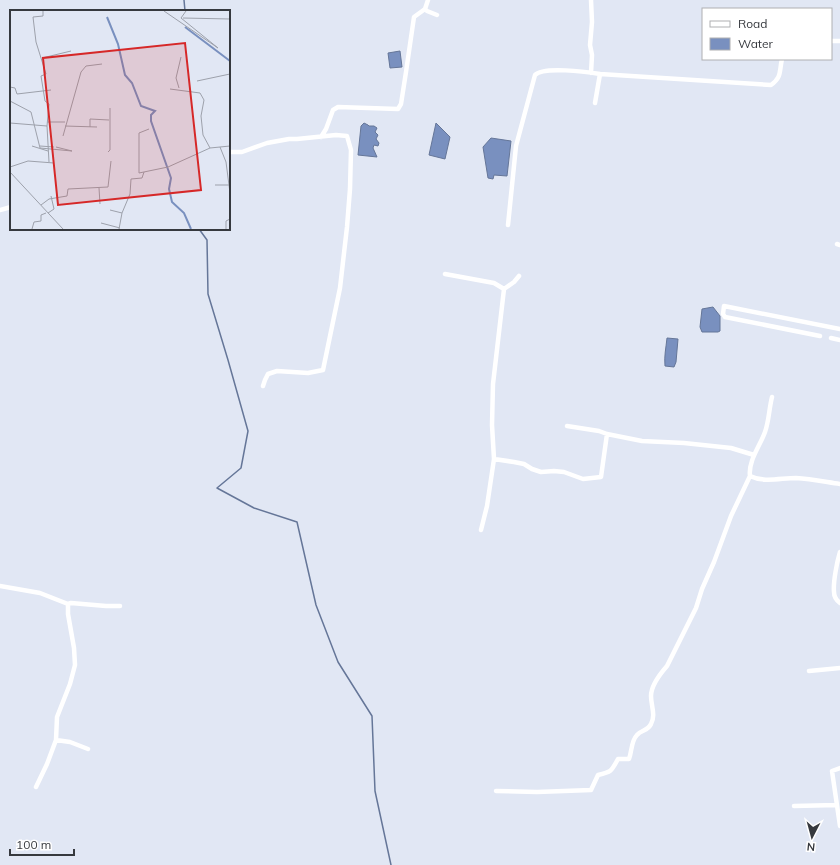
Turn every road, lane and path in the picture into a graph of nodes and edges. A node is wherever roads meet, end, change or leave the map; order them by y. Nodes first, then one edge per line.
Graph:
1 (428, 0) edge
2 (591, 0) edge
3 (424, 9) junction
4 (437, 15) dead end
5 (782, 60) edge
6 (591, 73) junction
7 (600, 74) junction
8 (595, 103) dead end
9 (321, 137) junction
10 (230, 152) edge
11 (10, 207) edge
12 (0, 210) edge
13 (508, 224) dead end
14 (446, 274) dead end
15 (519, 276) dead end
16 (504, 289) junction
17 (840, 329) edge
18 (820, 336) dead end
19 (831, 338) dead end
20 (840, 340) edge
21 (263, 386) dead end
22 (772, 398) dead end
23 (567, 426) dead end
24 (607, 434) junction
25 (754, 455) junction
26 (494, 459) junction
27 (750, 476) junction
28 (840, 484) edge
29 (481, 530) dead end
30 (840, 552) edge
31 (0, 586) edge
32 (840, 603) edge
33 (68, 604) junction
34 (120, 606) dead end
35 (840, 668) edge
36 (809, 671) dead end
37 (56, 740) junction
38 (88, 749) dead end
39 (840, 768) edge
40 (36, 787) dead end
41 (496, 791) dead end
42 (837, 805) junction
43 (794, 806) dead end
44 (840, 826) edge

1 - 3 street
2 - 6 street
3 - 4 street
3 - 9 street
5 - 7 street
6 - 7 street
6 - 13 street
7 - 8 street
9 - 10 street
9 - 21 street
11 - 12 street
14 - 16 street
15 - 16 street
16 - 26 street
17 - 18 street
19 - 20 street
22 - 25 street
23 - 24 street
24 - 25 street
24 - 26 street
25 - 27 street
26 - 29 street
27 - 28 street
27 - 41 street
30 - 32 street
31 - 33 street
33 - 34 street
33 - 37 street
35 - 36 street
37 - 38 street
37 - 40 street
39 - 42 street
42 - 43 street
42 - 44 street

